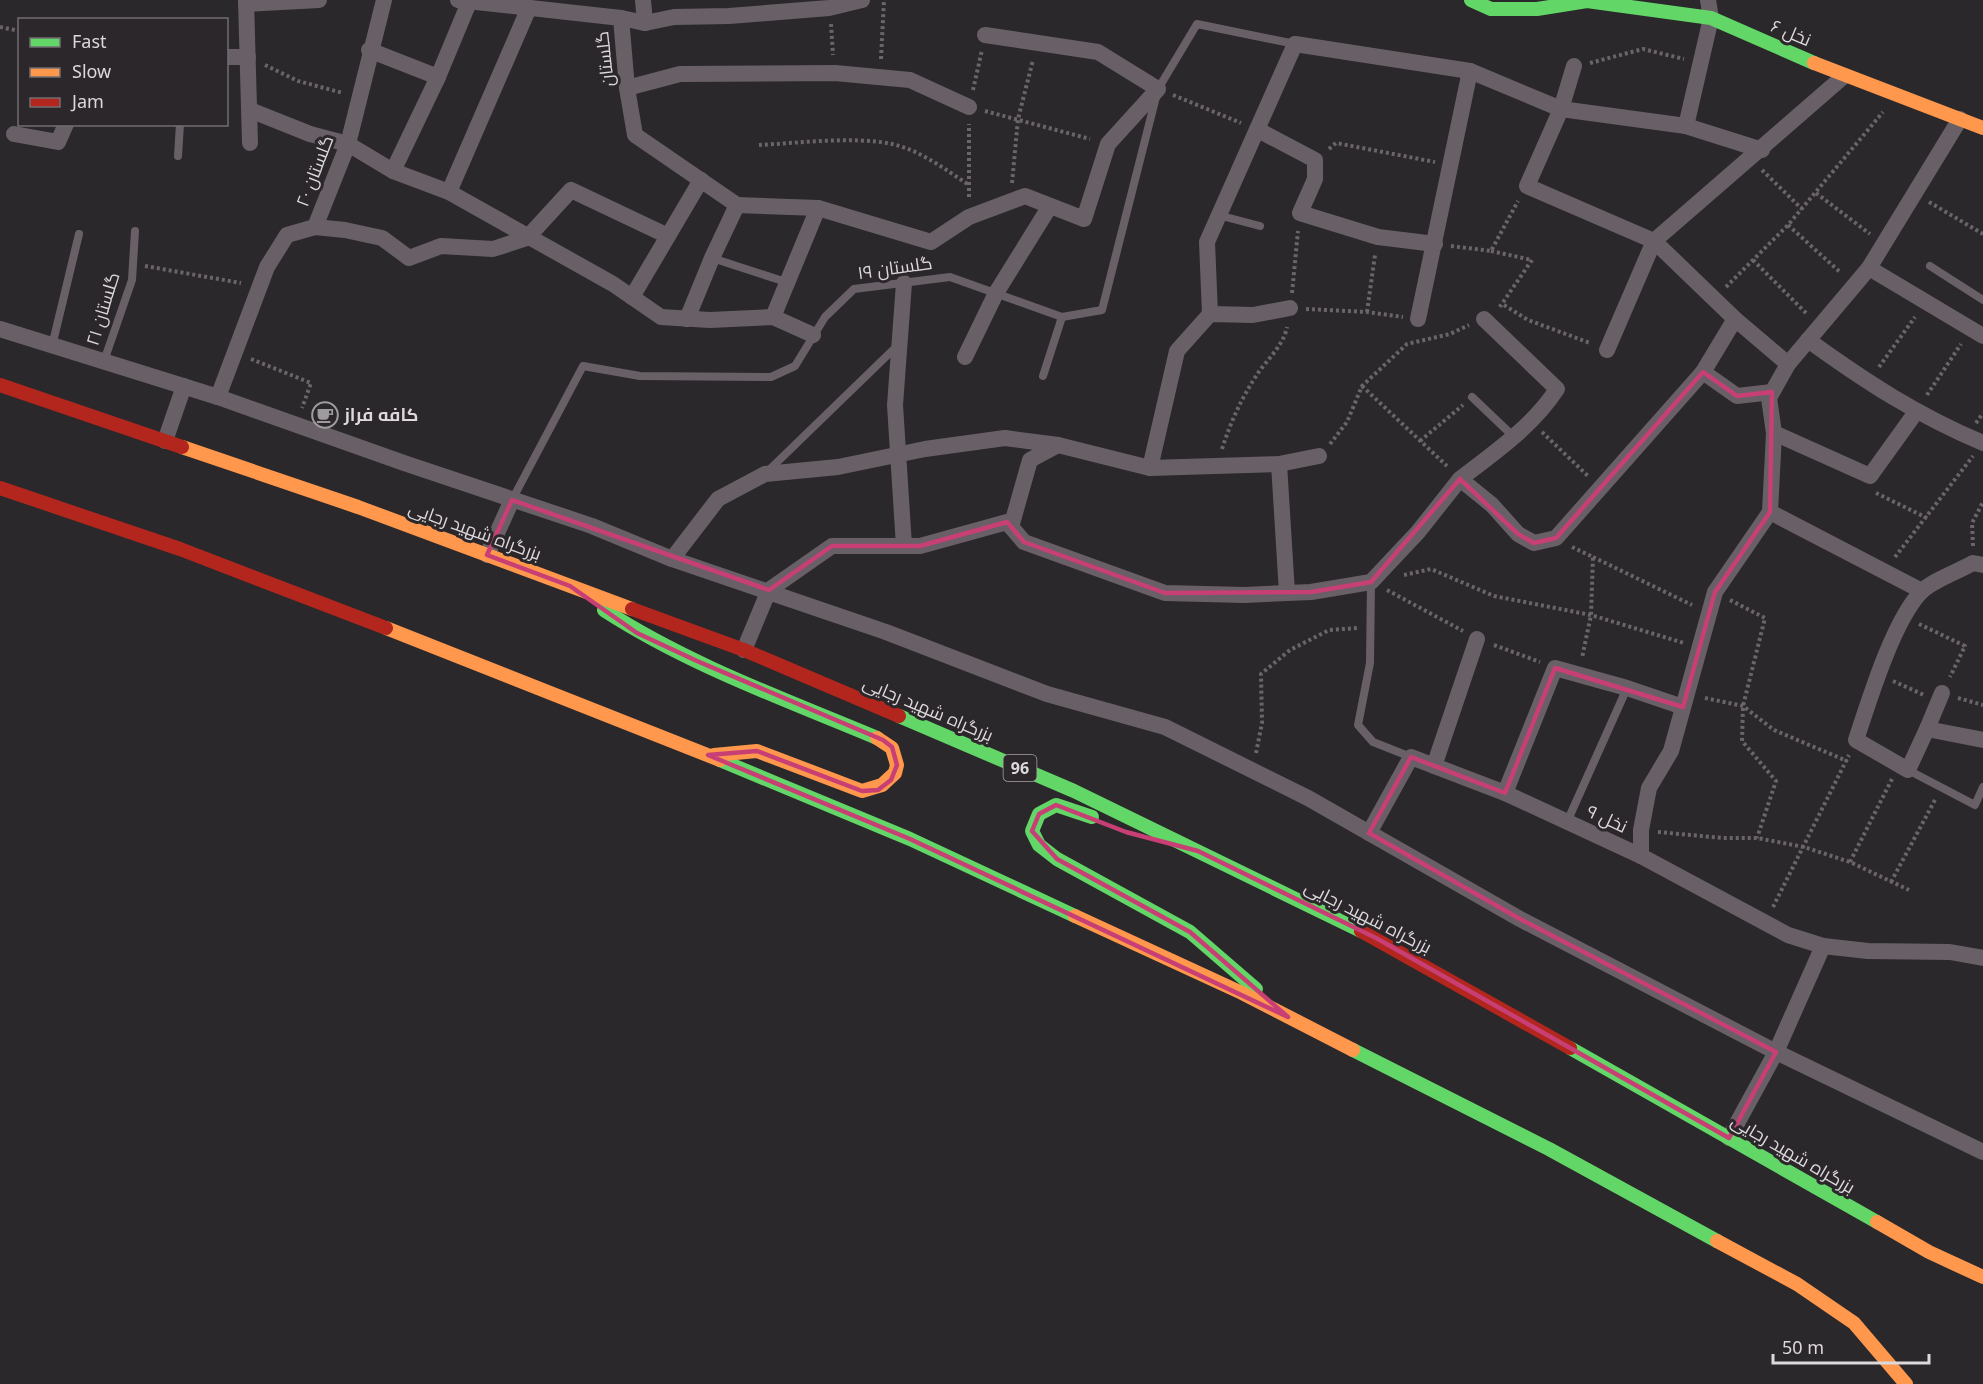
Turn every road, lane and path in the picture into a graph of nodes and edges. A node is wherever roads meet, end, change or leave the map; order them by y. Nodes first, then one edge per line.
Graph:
1 (319, 0) edge
2 (384, 0) edge
3 (458, 0) edge
4 (470, 0) edge
5 (644, 0) edge
6 (862, 0) edge
7 (884, 0) edge
8 (1472, 0) edge
9 (1708, 0) edge
10 (246, 2) edge
11 (528, 5) edge
12 (829, 8) junction
13 (621, 18) junction
14 (1711, 18) junction
15 (645, 23) junction
16 (0, 27) edge
17 (18, 32) edge
18 (985, 35) dead end
19 (1037, 43) junction
20 (1295, 44) junction
21 (369, 50) junction
22 (228, 57) edge
23 (248, 57) junction
24 (1701, 63) junction
25 (1574, 66) joint
26 (1470, 72) junction
27 (835, 73) junction
28 (1844, 76) junction
29 (438, 77) junction
30 (881, 78) junction
31 (627, 88) junction
32 (1158, 89) junction
33 (1895, 95) junction
34 (359, 98) junction
35 (969, 107) joint
36 (1561, 108) junction
37 (250, 110) junction
38 (1018, 119) junction
39 (1960, 119) junction
40 (65, 126) edge
41 (180, 126) edge
42 (1686, 126) junction
43 (1983, 128) edge
44 (1258, 130) junction
45 (14, 134) dead end
46 (250, 142) dead end
47 (348, 144) junction
48 (1108, 144) junction
49 (759, 145) dead end
50 (1756, 154) junction
51 (178, 156) dead end
52 (1314, 160) junction
53 (1452, 166) junction
54 (393, 171) junction
55 (701, 180) junction
56 (969, 185) dead end
57 (1527, 186) junction
58 (449, 192) junction
59 (1816, 193) junction
60 (1916, 194) junction
61 (1011, 201) junction
62 (737, 205) junction
63 (1050, 206) junction
64 (818, 208) junction
65 (1802, 209) junction
66 (1299, 213) junction
67 (1218, 215) junction
68 (1788, 225) junction
69 (1260, 226) dead end
70 (315, 227) junction
71 (135, 231) dead end
72 (80, 234) dead end
73 (1983, 234) edge
74 (668, 236) junction
75 (1378, 237) junction
76 (526, 238) junction
77 (1654, 241) junction
78 (1435, 244) junction
79 (1884, 245) junction
80 (1491, 251) junction
81 (712, 258) junction
82 (1754, 260) junction
83 (133, 264) junction
84 (1930, 266) dead end
85 (1869, 268) junction
86 (786, 282) junction
87 (904, 283) junction
88 (1854, 285) junction
89 (259, 286) junction
90 (996, 293) junction
91 (633, 297) junction
92 (1714, 298) junction
93 (1983, 300) edge
94 (1925, 301) junction
95 (1504, 305) junction
96 (1290, 308) junction
97 (1366, 312) junction
98 (1210, 314) junction
99 (773, 317) junction
100 (1062, 317) junction
101 (1484, 318) junction
102 (687, 319) junction
103 (1418, 319) joint
104 (1735, 319) junction
105 (1819, 326) junction
106 (0, 329) edge
107 (1977, 332) edge
108 (813, 335) junction
109 (1808, 340) junction
110 (900, 344) junction
111 (52, 346) junction
112 (1607, 350) joint
113 (234, 352) junction
114 (965, 357) dead end
115 (104, 361) junction
116 (1788, 364) junction
117 (1703, 372) junction
118 (1043, 376) dead end
119 (1868, 383) junction
120 (0, 385) edge
121 (183, 386) junction
122 (1362, 387) junction
123 (1772, 392) junction
124 (218, 397) junction
125 (1472, 397) joint
126 (1916, 412) junction
127 (1531, 421) junction
128 (297, 423) junction
129 (1774, 433) junction
130 (1514, 437) junction
131 (165, 441) junction
132 (1420, 441) junction
133 (1983, 443) edge
134 (1058, 445) junction
135 (897, 455) junction
136 (1319, 456) joint
137 (1279, 464) junction
138 (1216, 466) junction
139 (1150, 468) junction
140 (765, 474) junction
141 (1870, 476) junction
142 (1460, 479) junction
143 (0, 488) edge
144 (1600, 488) junction
145 (512, 500) junction
146 (1983, 502) edge
147 (1770, 512) junction
148 (1928, 519) junction
149 (1011, 527) junction
150 (1556, 538) junction
151 (904, 546) junction
152 (487, 555) junction
153 (1593, 557) junction
154 (672, 559) junction
155 (1978, 564) edge
156 (1884, 570) junction
157 (1401, 575) dead end
158 (1371, 582) junction
159 (570, 586) junction
160 (769, 590) junction
161 (1922, 591) junction
162 (1715, 592) junction
163 (1287, 593) junction
164 (1709, 613) junction
165 (1591, 615) junction
166 (1904, 617) junction
167 (1370, 627) junction
168 (1477, 639) dead end
169 (1700, 648) junction
170 (744, 650) junction
171 (1579, 675) junction
172 (1878, 675) junction
173 (1627, 688) junction
174 (1940, 697) junction
175 (1684, 701) junction
176 (1983, 705) edge
177 (1743, 706) junction
178 (1927, 729) junction
179 (1856, 740) junction
180 (1983, 740) edge
181 (708, 755) junction
182 (1411, 757) junction
183 (1846, 761) junction
184 (1434, 766) junction
185 (1904, 767) junction
186 (1253, 770) junction
187 (1983, 787) edge
188 (1941, 788) junction
189 (1505, 793) junction
190 (1567, 822) junction
191 (1641, 830) junction
192 (1369, 833) junction
193 (1757, 838) junction
194 (1804, 847) junction
195 (1197, 851) junction
196 (1641, 856) junction
197 (1850, 862) junction
198 (1891, 882) junction
199 (1909, 890) dead end
200 (1764, 923) junction
201 (1823, 946) junction
202 (1983, 958) edge
203 (1288, 1017) junction
204 (1776, 1052) junction
205 (1729, 1138) junction
206 (1983, 1152) edge
207 (1983, 1278) edge
208 (1906, 1384) edge

1 - 10 street
2 - 21 street, گلستان ۲۰
3 - 4 street, گلستان
4 - 11 street, گلستان
4 - 29 street
5 - 15 street
6 - 12 street
7 - 30 path
8 - 14 main road, نخل ۶
9 - 14 street
10 - 23 street
11 - 13 street, گلستان
11 - 58 street
12 - 15 street
12 - 27 path
13 - 15 street
13 - 31 street, گلستان
14 - 24 street
14 - 28 main road, نخل ۶
16 - 17 path
18 - 19 street
19 - 32 street
19 - 38 path
20 - 26 street
20 - 32 lane, گلستان ۱۹
20 - 44 street
21 - 29 street
21 - 34 street, گلستان ۲۰
22 - 23 street
23 - 34 path
23 - 37 street
24 - 25 path
24 - 42 street
25 - 36 street
26 - 36 street
26 - 53 street
27 - 30 street
27 - 31 street
28 - 33 main road, نخل ۶
28 - 50 street
29 - 54 street
30 - 35 street
31 - 55 street, گلستان
32 - 44 path
32 - 48 street
32 - 100 lane, گلستان ۱۹
33 - 39 main road, نخل ۶
33 - 59 path
34 - 47 street, گلستان ۲۰
35 - 38 path
36 - 42 street
36 - 57 street
37 - 46 street
37 - 47 street
38 - 48 path
38 - 61 path
39 - 43 main road, نخل ۶
39 - 60 street
40 - 45 street
41 - 51 lane
42 - 50 street
44 - 52 street
44 - 67 street
47 - 54 street
47 - 70 street, گلستان ۲۰
48 - 63 street
49 - 56 path
50 - 65 path
50 - 77 street
52 - 53 path
52 - 66 street
53 - 78 street
54 - 58 street
55 - 62 street, گلستان
55 - 74 street
57 - 77 street
57 - 80 path
58 - 76 street
59 - 65 path
59 - 79 path
60 - 73 path
60 - 79 street
61 - 63 street
61 - 64 street
62 - 64 street
62 - 81 street
63 - 90 street
64 - 86 street
65 - 68 path
66 - 75 street
66 - 96 path
67 - 69 lane
67 - 98 street
68 - 82 path
68 - 88 path
70 - 76 street
70 - 89 street, گلستان ۲۰
71 - 83 lane, گلستان ۲۱
72 - 111 lane
74 - 76 street
74 - 91 street
75 - 78 street
75 - 97 path
76 - 91 street
77 - 92 street
77 - 112 street
78 - 80 path
78 - 103 street
79 - 85 street
80 - 95 path
81 - 86 lane
81 - 102 street
82 - 92 path
82 - 105 path
83 - 89 path
83 - 115 lane, گلستان ۲۱
84 - 93 lane
85 - 88 street
85 - 94 street
86 - 99 street
87 - 90 lane, گلستان ۱۹
87 - 108 lane, گلستان ۱۹
87 - 110 street
88 - 105 street
89 - 113 street, گلستان ۲۰
90 - 100 lane, گلستان ۱۹
90 - 114 street
91 - 102 street
92 - 104 street
94 - 107 street
94 - 119 path
95 - 101 path
95 - 112 path
96 - 97 path
96 - 98 street
96 - 138 path
97 - 103 path
98 - 139 street
99 - 102 street
99 - 108 street
100 - 118 lane
101 - 122 path
101 - 127 street
104 - 116 street
104 - 117 street
105 - 109 street
106 - 111 street
107 - 126 path
108 - 145 lane, گلستان ۱۹
109 - 116 street
109 - 119 street
110 - 135 street
110 - 140 lane
111 - 115 street
113 - 124 street, گلستان ۲۰
113 - 128 path
115 - 121 street
116 - 123 street
117 - 123 street
117 - 144 street
119 - 126 street
120 - 131 main road, بزرگراه شهید رجایی / 96
121 - 124 street
121 - 131 street
122 - 132 path
122 - 136 path
123 - 129 street
124 - 128 street
125 - 130 lane
125 - 132 path
126 - 133 street
126 - 141 street
127 - 130 street
127 - 144 path
128 - 145 street
129 - 141 street
129 - 147 street
130 - 142 street
131 - 152 main road, بزرگراه شهید رجایی / 96
132 - 142 path
133 - 148 path
134 - 135 street
134 - 139 street
134 - 149 street
135 - 140 street
135 - 151 street
136 - 137 street
137 - 138 street
137 - 163 street
138 - 139 street
140 - 154 street
141 - 148 path
142 - 150 street
142 - 158 street
143 - 181 main road
144 - 150 street
145 - 152 street
145 - 154 street
146 - 155 path
147 - 156 street
147 - 162 street
148 - 156 path
149 - 151 street
149 - 163 street
150 - 153 path
151 - 160 street
152 - 159 main road, بزرگراه شهید رجایی / 96
153 - 164 path
153 - 165 path
154 - 160 street
155 - 161 street
156 - 161 street
157 - 165 path
158 - 163 street
158 - 167 lane, نخل ۹
159 - 170 main road, بزرگراه شهید رجایی / 96
159 - 181 main road
160 - 170 street
160 - 186 street
161 - 166 street
162 - 164 street
162 - 177 path
164 - 169 street
165 - 169 path
165 - 171 path
166 - 172 street
166 - 174 path
167 - 182 lane, نخل ۹
167 - 186 path
168 - 184 street
169 - 175 street
170 - 195 main road, بزرگراه شهید رجایی / 96
171 - 173 street
171 - 189 street
172 - 174 path
172 - 179 street
173 - 175 street
173 - 190 lane
174 - 176 path
174 - 178 street
175 - 177 path
175 - 191 street
177 - 183 path
177 - 193 path
178 - 180 street
178 - 185 street
179 - 183 path
179 - 185 street
181 - 203 main road
182 - 184 street, نخل ۹
182 - 192 street
183 - 194 path
184 - 189 street, نخل ۹
185 - 188 lane
185 - 197 path
186 - 192 street
187 - 188 lane
188 - 198 path
189 - 190 street, نخل ۹
190 - 196 street, نخل ۹
191 - 193 path
191 - 196 street
192 - 204 street
193 - 194 path
194 - 197 path
194 - 200 path
195 - 203 main road
195 - 205 main road, بزرگراه شهید رجایی / 96
196 - 200 street, نخل ۹
197 - 198 path
198 - 199 path
200 - 201 street, نخل ۹
201 - 202 street, نخل ۹
201 - 204 street
203 - 208 main road
204 - 205 street
204 - 206 street
205 - 207 main road, بزرگراه شهید رجایی / 96

